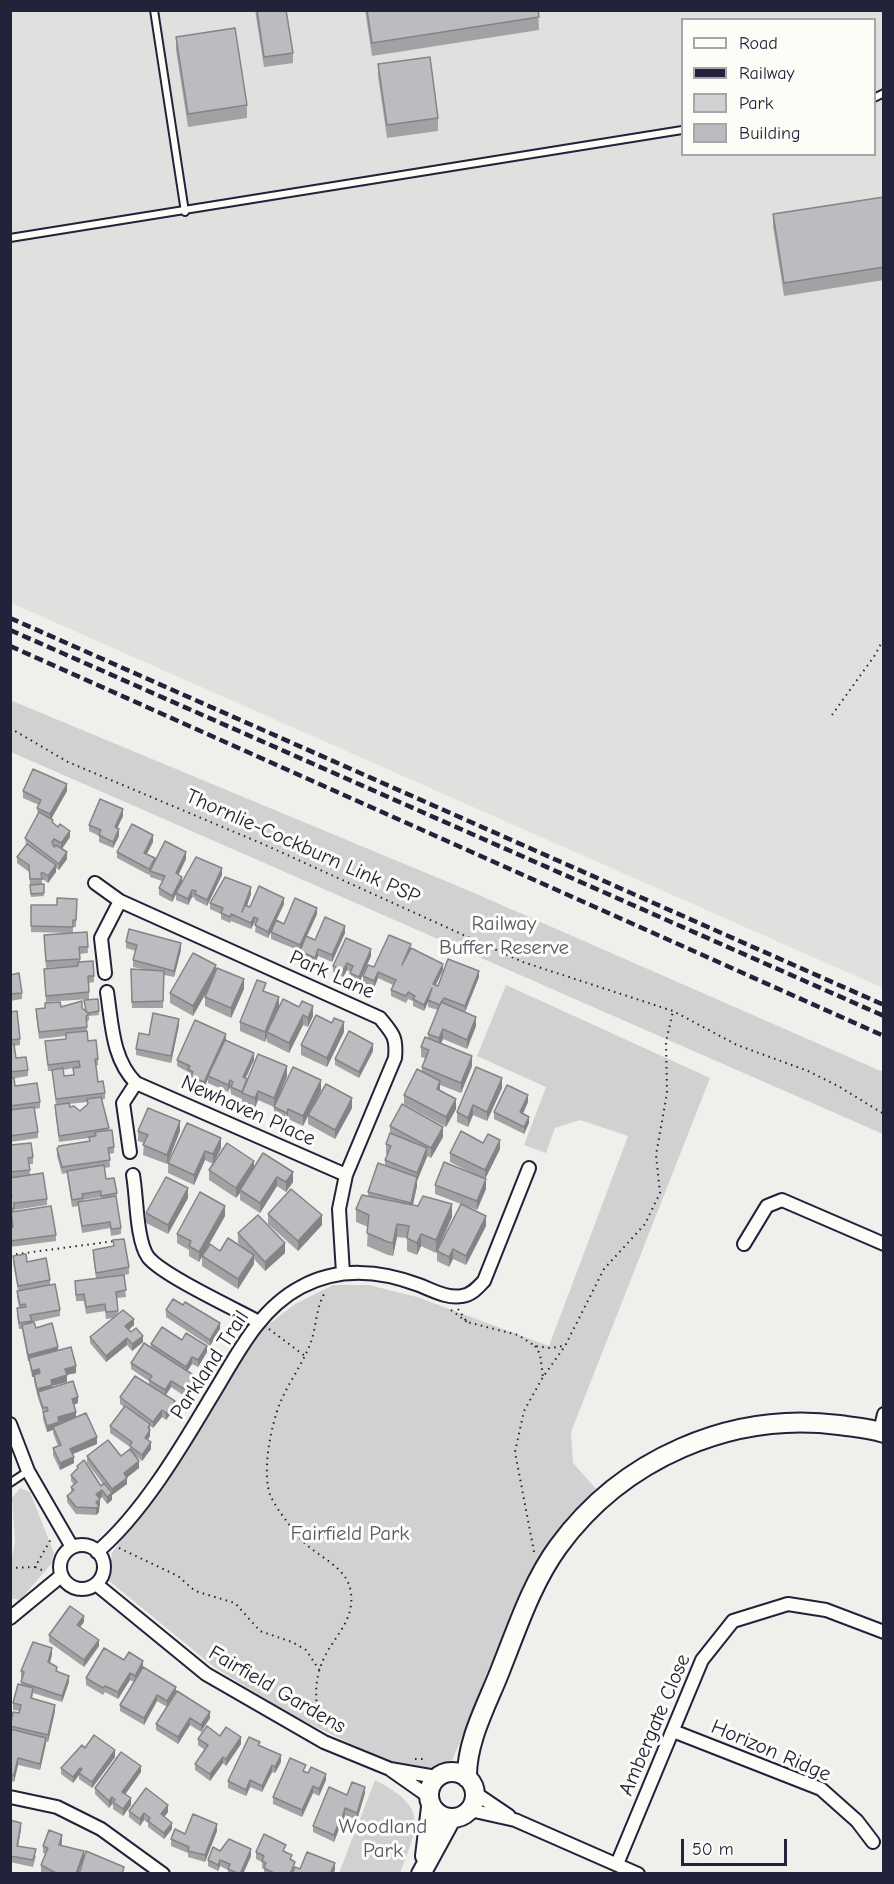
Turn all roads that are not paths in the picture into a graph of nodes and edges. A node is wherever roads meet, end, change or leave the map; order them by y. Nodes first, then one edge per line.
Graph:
1 (154, 10) edge
2 (681, 130) edge
3 (185, 212) junction
4 (10, 238) edge
5 (95, 883) dead end
6 (120, 901) junction
7 (105, 973) dead end
8 (107, 992) dead end
9 (136, 1083) junction
10 (130, 1152) dead end
11 (529, 1168) dead end
12 (133, 1175) dead end
13 (345, 1175) junction
14 (744, 1244) dead end
15 (884, 1244) edge
16 (343, 1273) junction
17 (259, 1322) junction
18 (10, 1424) edge
19 (882, 1426) edge
20 (28, 1471) junction
21 (10, 1483) edge
22 (72, 1547) junction
23 (97, 1552) junction
24 (61, 1576) junction
25 (96, 1584) junction
26 (12, 1615) edge
27 (884, 1632) edge
28 (673, 1731) junction
29 (476, 1732) junction
30 (390, 1769) junction
31 (440, 1775) junction
32 (471, 1794) junction
33 (10, 1797) edge
34 (430, 1802) junction
35 (451, 1819) junction
36 (515, 1820) junction
37 (873, 1842) dead end
38 (616, 1864) junction
39 (423, 1869) edge
40 (163, 1874) edge
41 (638, 1874) edge

1 - 3 lane
2 - 3 lane
3 - 4 lane
5 - 6 street, Park Lane
6 - 7 street
6 - 13 street, Park Lane
8 - 9 street, Newhaven Place
9 - 10 street
9 - 13 street, Newhaven Place
11 - 16 street, Parkland Trail
12 - 17 street
13 - 16 street, Park Lane
14 - 15 street
16 - 17 street, Parkland Trail
17 - 23 street, Parkland Trail
18 - 20 street
19 - 29 street
20 - 21 lane
20 - 22 street
22 - 23 street
22 - 24 street
23 - 25 street
24 - 25 street
24 - 26 street
25 - 30 street, Fairfield Gardens
27 - 28 street, Ambergate Close
28 - 37 street, Horizon Ridge
28 - 38 street, Ambergate Close
29 - 31 street
29 - 32 street
30 - 31 street, Fairfield Gardens
30 - 34 street, Fairfield Gardens
31 - 32 street
31 - 34 street
32 - 35 street
32 - 36 street
32 - 36 street
33 - 40 street
34 - 35 street
34 - 39 street
35 - 39 street
36 - 38 street
38 - 41 street

